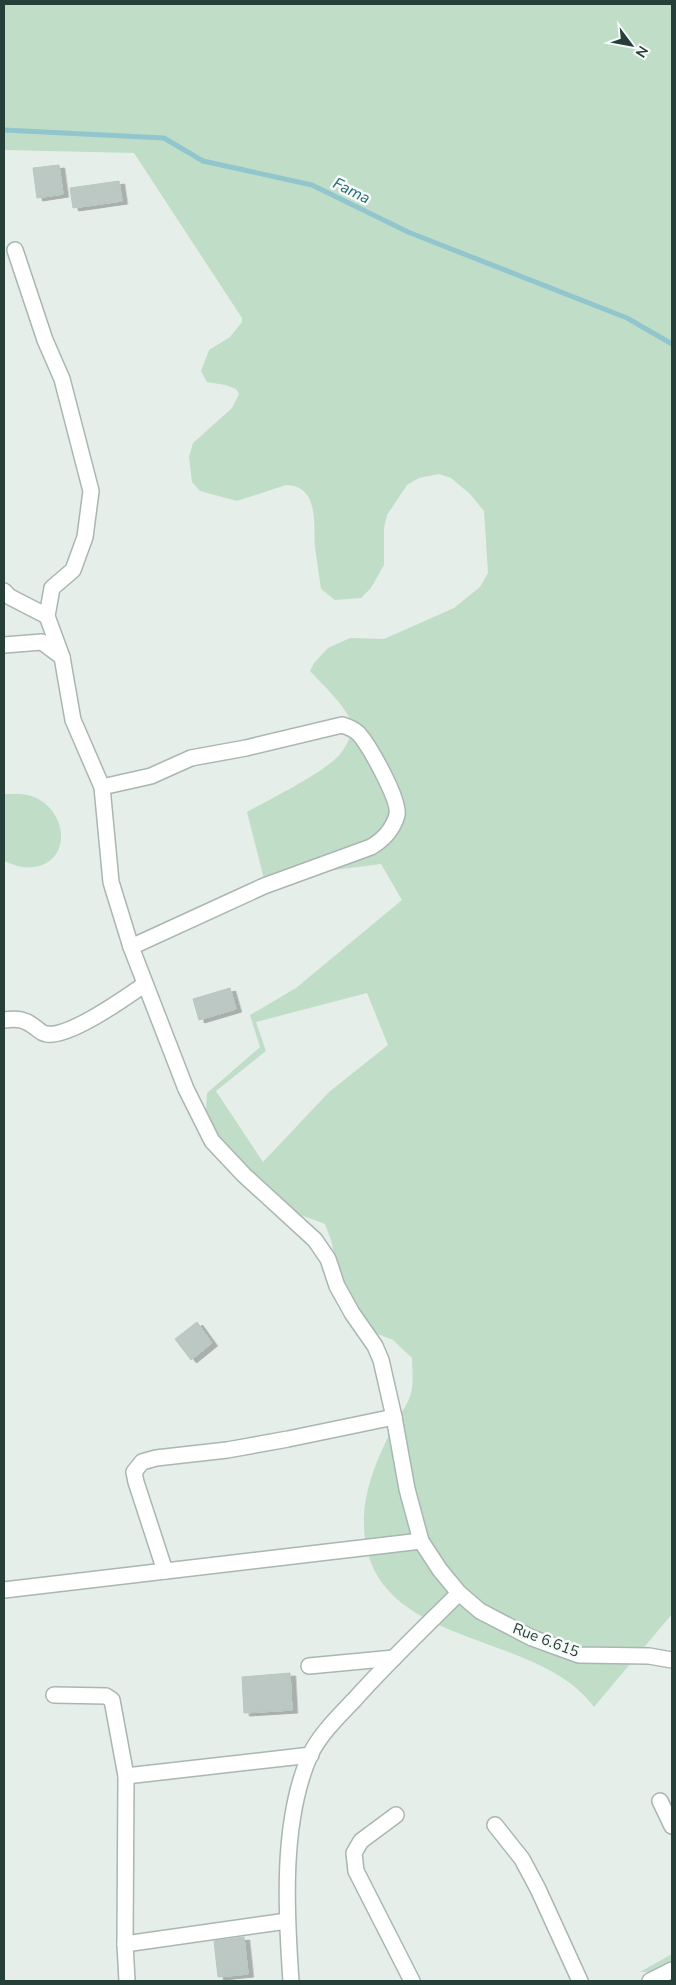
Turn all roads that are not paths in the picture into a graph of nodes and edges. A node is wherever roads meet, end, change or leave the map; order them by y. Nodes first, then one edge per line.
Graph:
1 (15, 250) dead end
2 (4, 591) edge
3 (47, 616) junction
4 (4, 646) edge
5 (62, 657) junction
6 (102, 787) junction
7 (130, 947) junction
8 (145, 984) junction
9 (4, 1020) edge
10 (394, 1417) junction
11 (421, 1541) junction
12 (165, 1571) junction
13 (4, 1590) edge
14 (459, 1593) junction
15 (394, 1658) junction
16 (672, 1660) edge
17 (309, 1666) dead end
18 (54, 1695) dead end
19 (311, 1755) junction
20 (126, 1776) junction
21 (660, 1801) dead end
22 (396, 1815) dead end
23 (495, 1825) dead end
24 (672, 1826) edge
25 (287, 1921) junction
26 (125, 1944) junction
27 (672, 1970) edge
28 (127, 1981) edge
29 (291, 1981) edge
30 (412, 1981) edge
31 (580, 1981) edge
32 (650, 1981) edge

1 - 3 street
2 - 3 street
3 - 5 street, Rue 6.615
4 - 5 street
5 - 6 street, Rue 6.615
6 - 7 street, Rue 6.615
6 - 7 street
7 - 8 street, Rue 6.615
8 - 9 street
8 - 10 street, Rue 6.615
10 - 11 street, Rue 6.615
10 - 12 street
11 - 12 street
11 - 14 street, Rue 6.615
12 - 13 street
14 - 15 street
14 - 16 street, Rue 6.615
15 - 17 street
15 - 19 street
18 - 20 street
19 - 20 street
19 - 25 street
20 - 26 street
21 - 24 street
22 - 30 street
23 - 31 street
25 - 26 street
25 - 29 street
26 - 28 street
27 - 32 street

